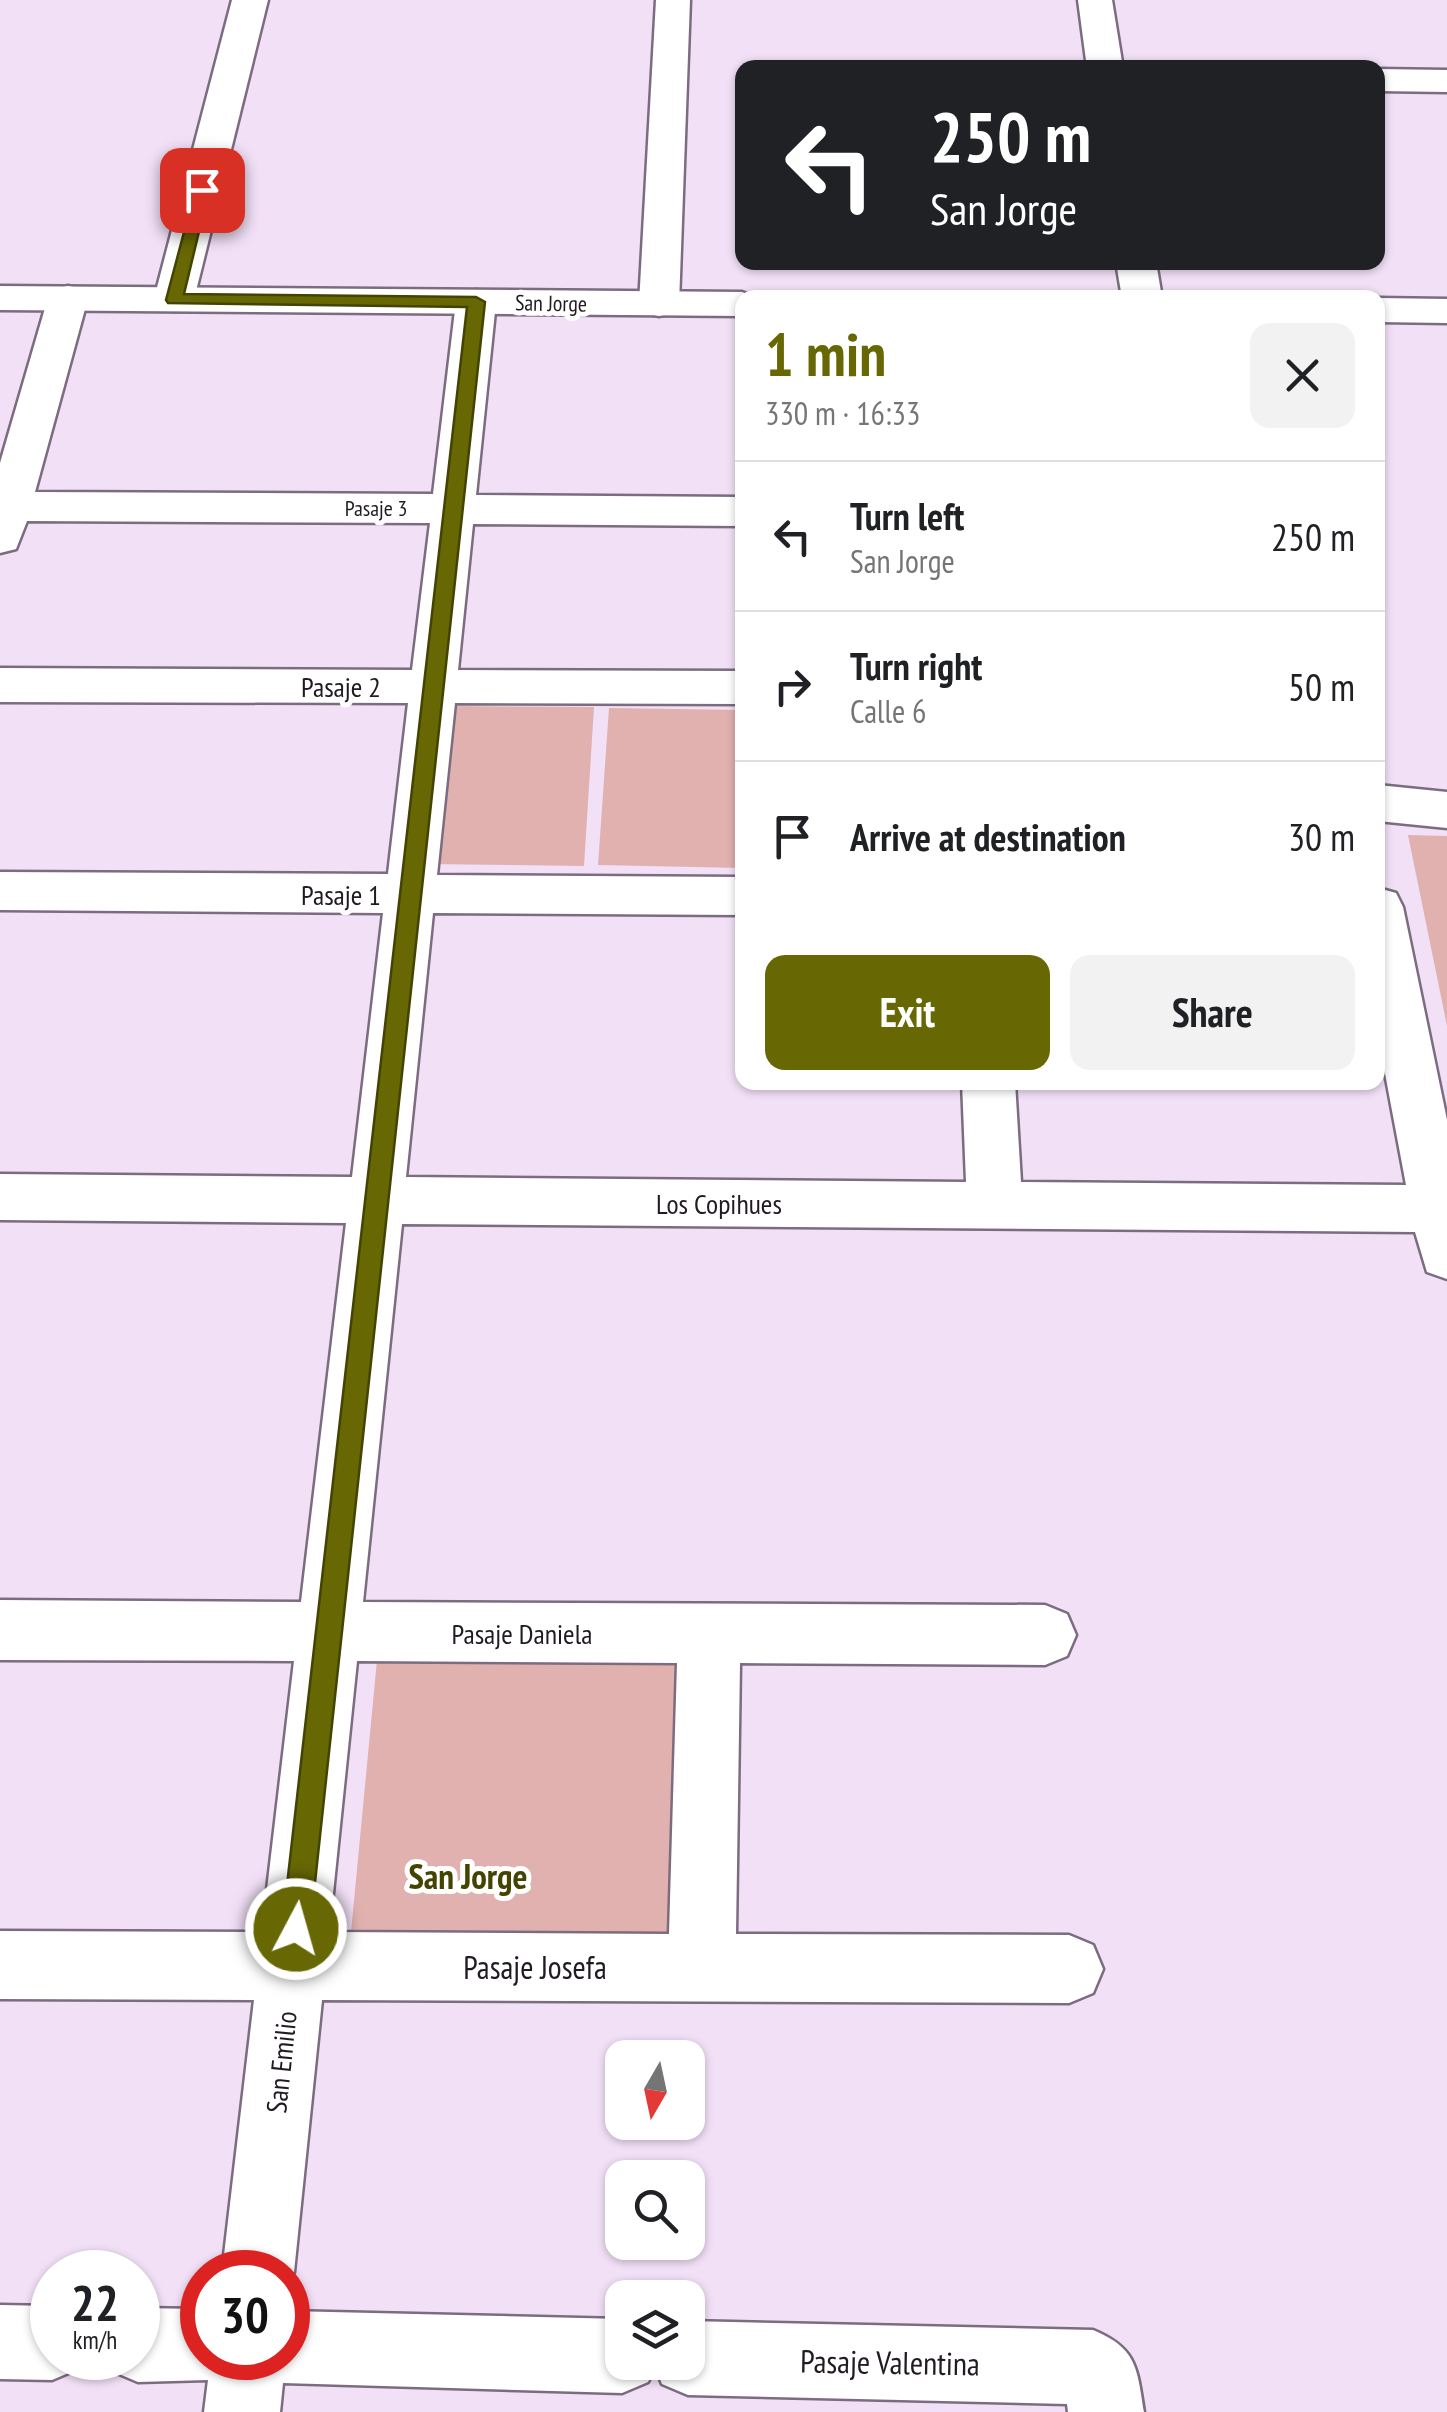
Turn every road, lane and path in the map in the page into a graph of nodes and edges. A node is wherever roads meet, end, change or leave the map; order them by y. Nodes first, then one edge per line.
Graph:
1 (250, 0) edge
2 (673, 0) edge
3 (1094, 0) edge
4 (1104, 60) edge
5 (1385, 80) edge
6 (1447, 80) edge
7 (0, 298) edge
8 (68, 298) junction
9 (174, 300) junction
10 (476, 302) junction
11 (659, 304) junction
12 (735, 304) edge
13 (1385, 310) edge
14 (1447, 311) edge
15 (453, 509) junction
16 (735, 510) edge
17 (5, 522) edge
18 (0, 685) edge
19 (434, 686) junction
20 (735, 688) edge
21 (1385, 804) edge
22 (1447, 810) edge
23 (0, 891) edge
24 (410, 894) junction
25 (735, 896) edge
26 (1385, 942) edge
27 (988, 1090) edge
28 (0, 1196) edge
29 (377, 1200) junction
30 (995, 1205) junction
31 (1444, 1241) edge
32 (0, 1630) edge
33 (330, 1632) junction
34 (709, 1634) junction
35 (1045, 1635) dead end
36 (0, 1964) edge
37 (292, 1966) junction
38 (702, 1968) junction
39 (1070, 1969) dead end
40 (260, 2250) edge
41 (0, 2342) edge
42 (30, 2343) edge
43 (310, 2349) edge
44 (605, 2356) edge
45 (705, 2359) edge
46 (246, 2380) edge
47 (1100, 2390) edge
48 (242, 2412) edge

1 - 9 street
2 - 11 street
3 - 4 street
5 - 6 street
7 - 8 street, San Jorge
8 - 9 street, San Jorge
8 - 17 street
9 - 10 street, San Jorge
10 - 11 street, San Jorge
10 - 15 street, San Emilio
11 - 12 street, San Jorge
13 - 14 street
15 - 16 street, Pasaje 3
15 - 17 street, Pasaje 3
15 - 19 street, San Emilio
18 - 19 street, Pasaje 2
19 - 20 street, Pasaje 2
19 - 24 street, San Emilio
21 - 22 street
23 - 24 street, Pasaje 1
24 - 25 street, Pasaje 1
24 - 29 street, San Emilio
26 - 31 street
27 - 30 street
28 - 29 street, Los Copihues
29 - 30 street, Los Copihues
29 - 33 street, San Emilio
30 - 31 street, Los Copihues
32 - 33 street, Pasaje Daniela
33 - 34 street, Pasaje Daniela
33 - 37 street, San Emilio
34 - 35 street, Pasaje Daniela
34 - 38 street
36 - 37 street, Pasaje Josefa
37 - 38 street, Pasaje Josefa
37 - 40 street, San Emilio
38 - 39 street, Pasaje Josefa
41 - 42 street
43 - 44 street
45 - 47 street, Pasaje Valentina
46 - 48 street

